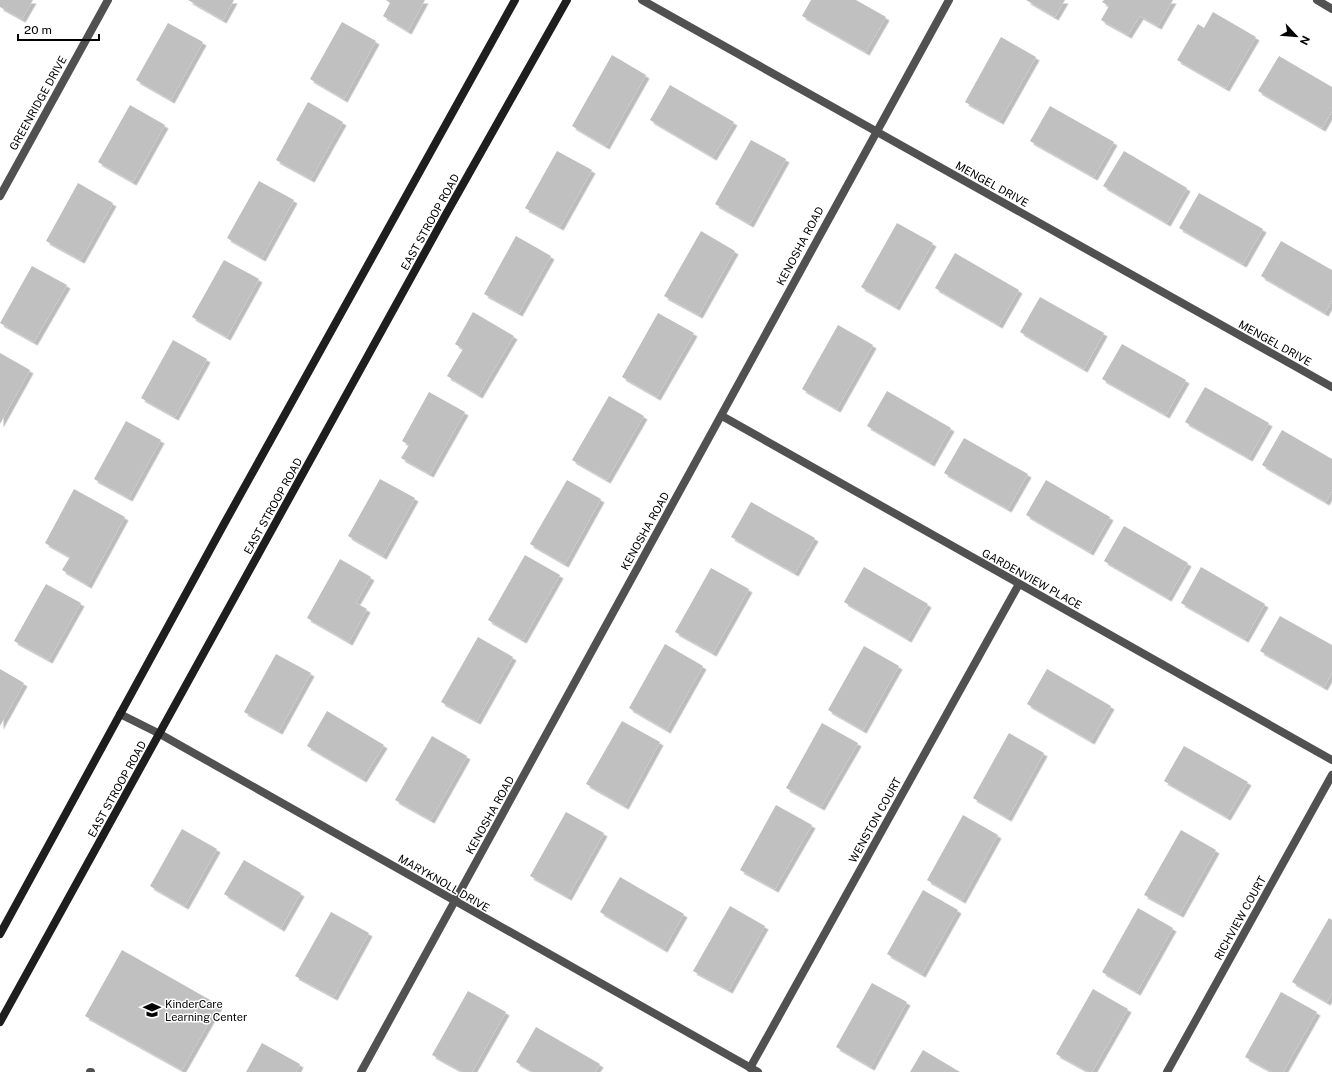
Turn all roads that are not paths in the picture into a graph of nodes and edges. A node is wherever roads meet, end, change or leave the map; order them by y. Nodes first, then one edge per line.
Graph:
1 (108, 0) edge
2 (515, 0) edge
3 (567, 0) edge
4 (642, 0) edge
5 (949, 0) edge
6 (1317, 0) edge
7 (1332, 9) edge
8 (876, 132) junction
9 (0, 196) edge
10 (1332, 388) edge
11 (722, 416) junction
12 (1019, 584) junction
13 (120, 714) junction
14 (160, 734) junction
15 (1332, 760) edge
16 (1332, 775) edge
17 (454, 902) junction
18 (0, 934) edge
19 (0, 1022) edge
20 (750, 1068) junction
21 (361, 1072) edge
22 (758, 1072) edge
23 (1167, 1072) edge

1 - 9 street, GREENRIDGE DRIVE
2 - 13 main road
3 - 14 main road, EAST STROOP ROAD
4 - 8 street, MENGEL DRIVE
5 - 8 street, KENOSHA ROAD
6 - 7 street
8 - 10 street, MENGEL DRIVE
8 - 11 street, KENOSHA ROAD
11 - 12 street, GARDENVIEW PLACE
11 - 17 street, KENOSHA ROAD
12 - 15 street, GARDENVIEW PLACE
12 - 20 street, WENSTON COURT
13 - 14 street, MARYKNOLL DRIVE
13 - 18 main road
14 - 17 street, MARYKNOLL DRIVE
14 - 19 main road, EAST STROOP ROAD
16 - 23 street, RICHVIEW COURT
17 - 20 street, MARYKNOLL DRIVE
17 - 21 street, KENOSHA ROAD
20 - 22 street, MARYKNOLL DRIVE

